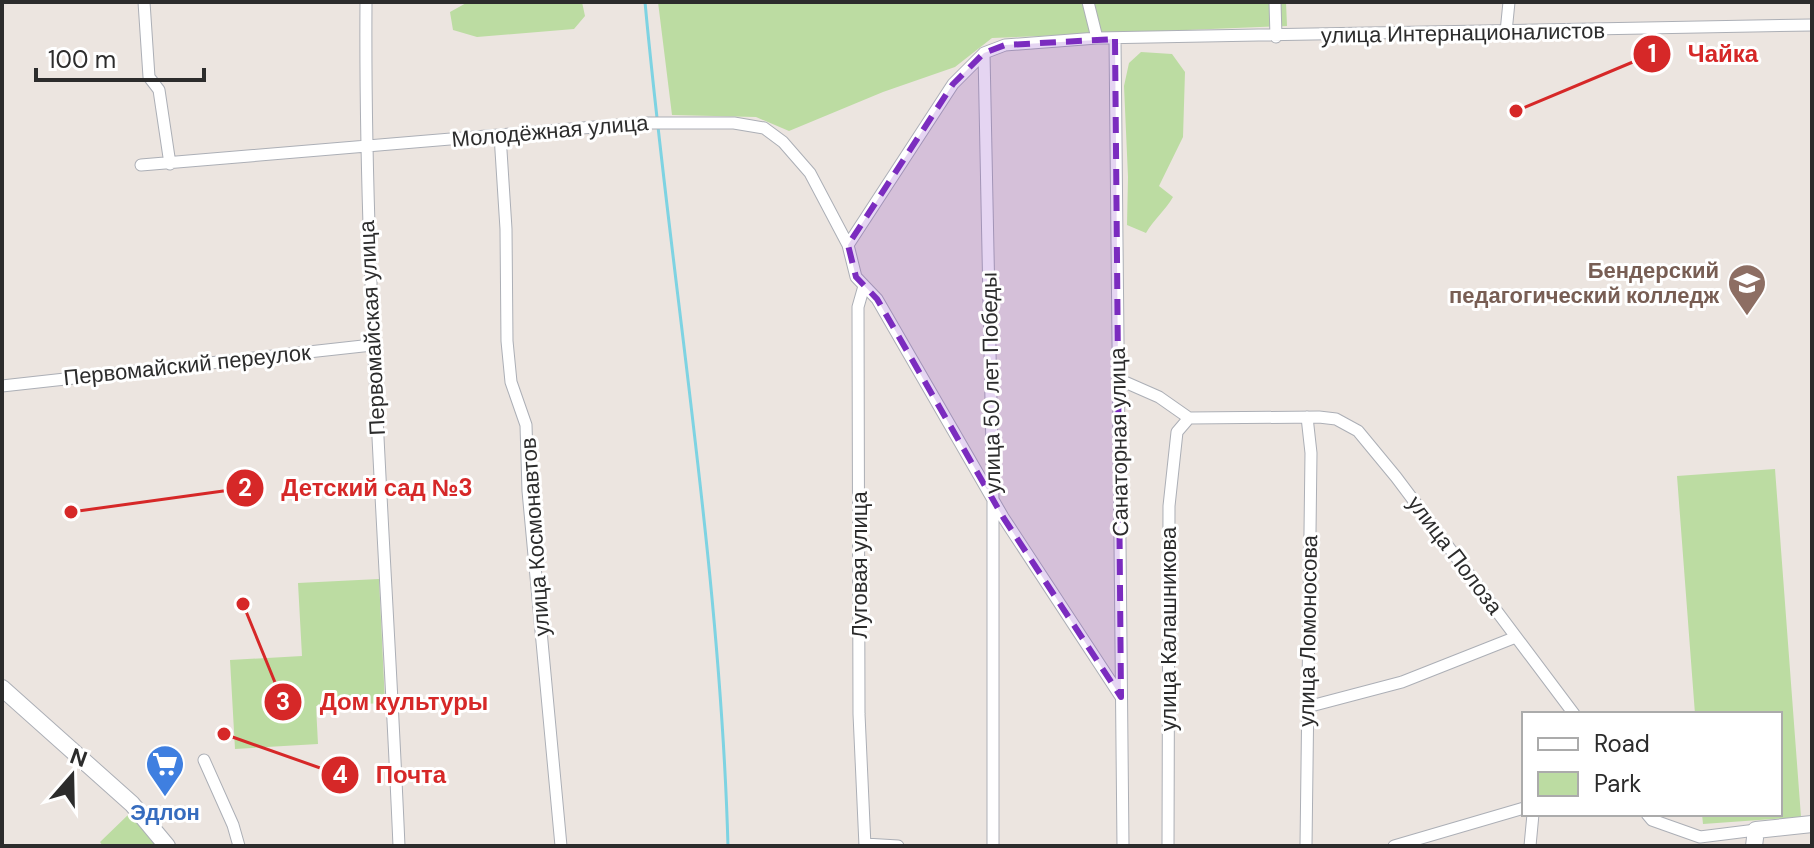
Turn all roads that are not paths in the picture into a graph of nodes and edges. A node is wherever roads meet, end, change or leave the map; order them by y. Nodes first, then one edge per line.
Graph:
1 (144, 2) edge
2 (366, 2) edge
3 (1088, 2) edge
4 (1275, 2) edge
5 (1509, 2) edge
6 (1812, 25) edge
7 (1506, 32) junction
8 (1276, 37) junction
9 (1097, 38) junction
10 (1115, 39) junction
11 (984, 53) junction
12 (500, 135) junction
13 (365, 146) junction
14 (170, 164) junction
15 (141, 165) dead end
16 (848, 245) junction
17 (864, 286) junction
18 (372, 345) junction
19 (1118, 379) junction
20 (2, 386) edge
21 (1313, 417) junction
22 (1189, 418) junction
23 (993, 500) junction
24 (1516, 637) junction
25 (2, 688) edge
26 (1121, 697) junction
27 (1307, 707) junction
28 (1572, 712) edge
29 (204, 760) dead end
30 (1522, 809) edge
31 (1533, 816) edge
32 (1649, 816) edge
33 (1812, 824) edge
34 (1755, 838) edge
35 (865, 845) edge
36 (167, 846) edge
37 (239, 846) edge
38 (399, 846) edge
39 (561, 846) edge
40 (898, 846) edge
41 (993, 846) edge
42 (1123, 846) edge
43 (1168, 846) edge
44 (1306, 846) edge
45 (1394, 846) edge
46 (1530, 846) edge

1 - 14 street
2 - 13 street, Первомайская улица
3 - 9 street
4 - 8 street
5 - 7 street
6 - 7 street, улица Интернационалистов
7 - 8 street, улица Интернационалистов
8 - 10 street, улица Интернационалистов
9 - 10 street
9 - 11 street
10 - 19 street, Санаторная улица
11 - 16 street
11 - 23 street, улица 50 лет Победы
12 - 13 street, Молодёжная улица
12 - 16 street, Молодёжная улица
12 - 39 street, улица Космонавтов
13 - 14 street, Молодёжная улица
13 - 18 street, Первомайская улица
14 - 15 street, Молодёжная улица
16 - 17 street, Молодёжная улица
17 - 23 street, Молодёжная улица
17 - 35 street, Луговая улица
18 - 20 street, Первомайский переулок
18 - 38 street, Первомайская улица
19 - 22 street
19 - 26 street, Санаторная улица
21 - 22 street, улица Полоза
21 - 24 street, улица Полоза
21 - 27 street, улица Ломоносова
22 - 43 street, улица Калашникова
23 - 26 street, Молодёжная улица
23 - 41 street, улица 50 лет Победы
24 - 27 street
24 - 28 street, улица Полоза
25 - 36 street
26 - 42 street, Санаторная улица
27 - 44 street, улица Ломоносова
29 - 37 street
30 - 45 street
31 - 46 street
32 - 34 street
33 - 34 street
35 - 40 street

